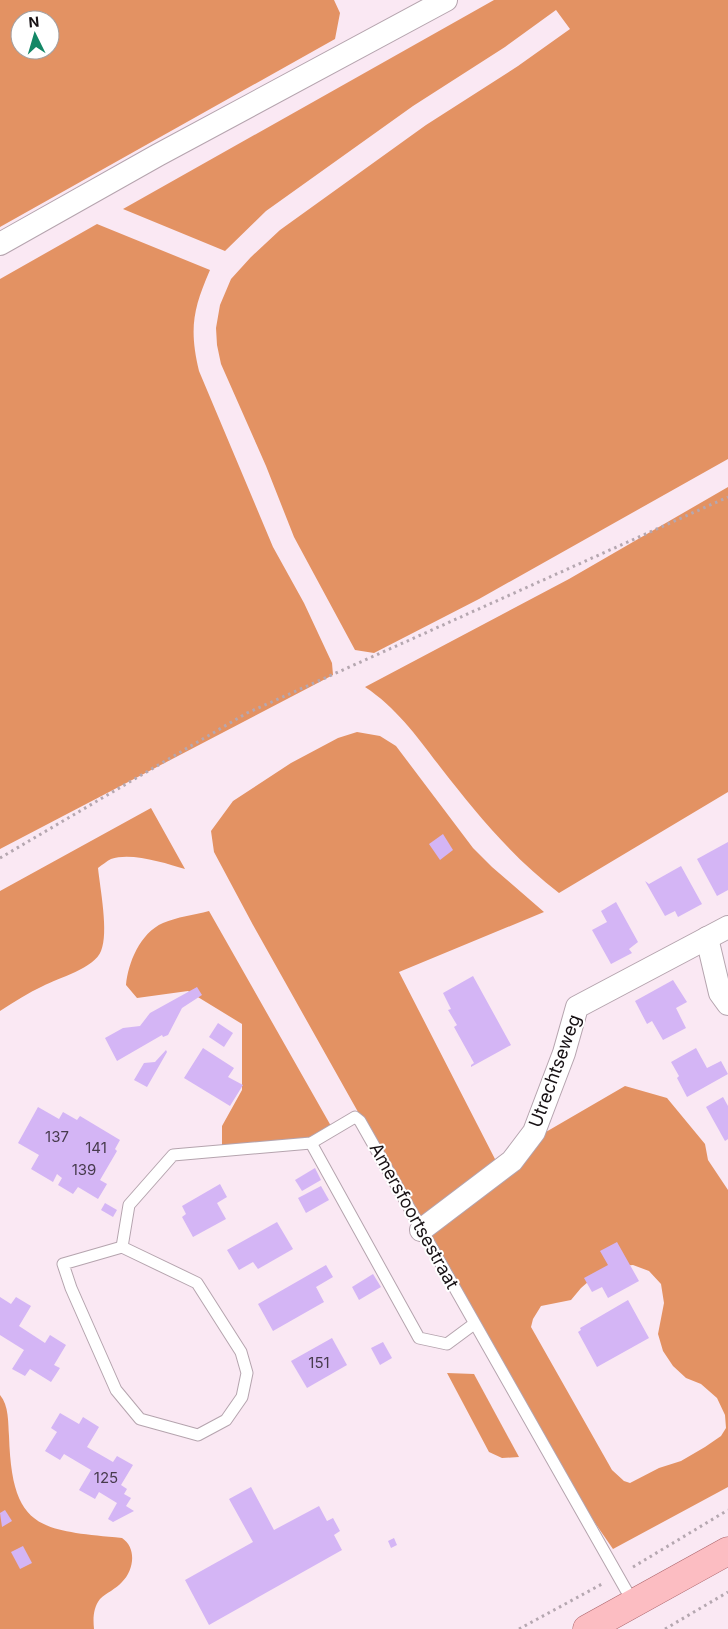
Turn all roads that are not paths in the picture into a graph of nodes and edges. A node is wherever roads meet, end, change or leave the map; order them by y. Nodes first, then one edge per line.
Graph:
1 (446, 0) edge
2 (0, 244) edge
3 (728, 927) edge
4 (707, 938) junction
5 (728, 1004) edge
6 (311, 1143) junction
7 (422, 1230) junction
8 (122, 1246) junction
9 (474, 1324) junction
10 (728, 1551) edge
11 (634, 1604) junction
12 (587, 1629) edge

1 - 2 street
3 - 4 street, Utrechtseweg
4 - 5 street
4 - 7 street, Utrechtseweg
6 - 7 lane, Amersfoortsestraat
6 - 8 lane, Amersfoortsestraat
6 - 9 lane
7 - 9 lane, Amersfoortsestraat
8 - 8 lane
9 - 11 lane, Amersfoortsestraat
10 - 11 main road
11 - 12 main road

